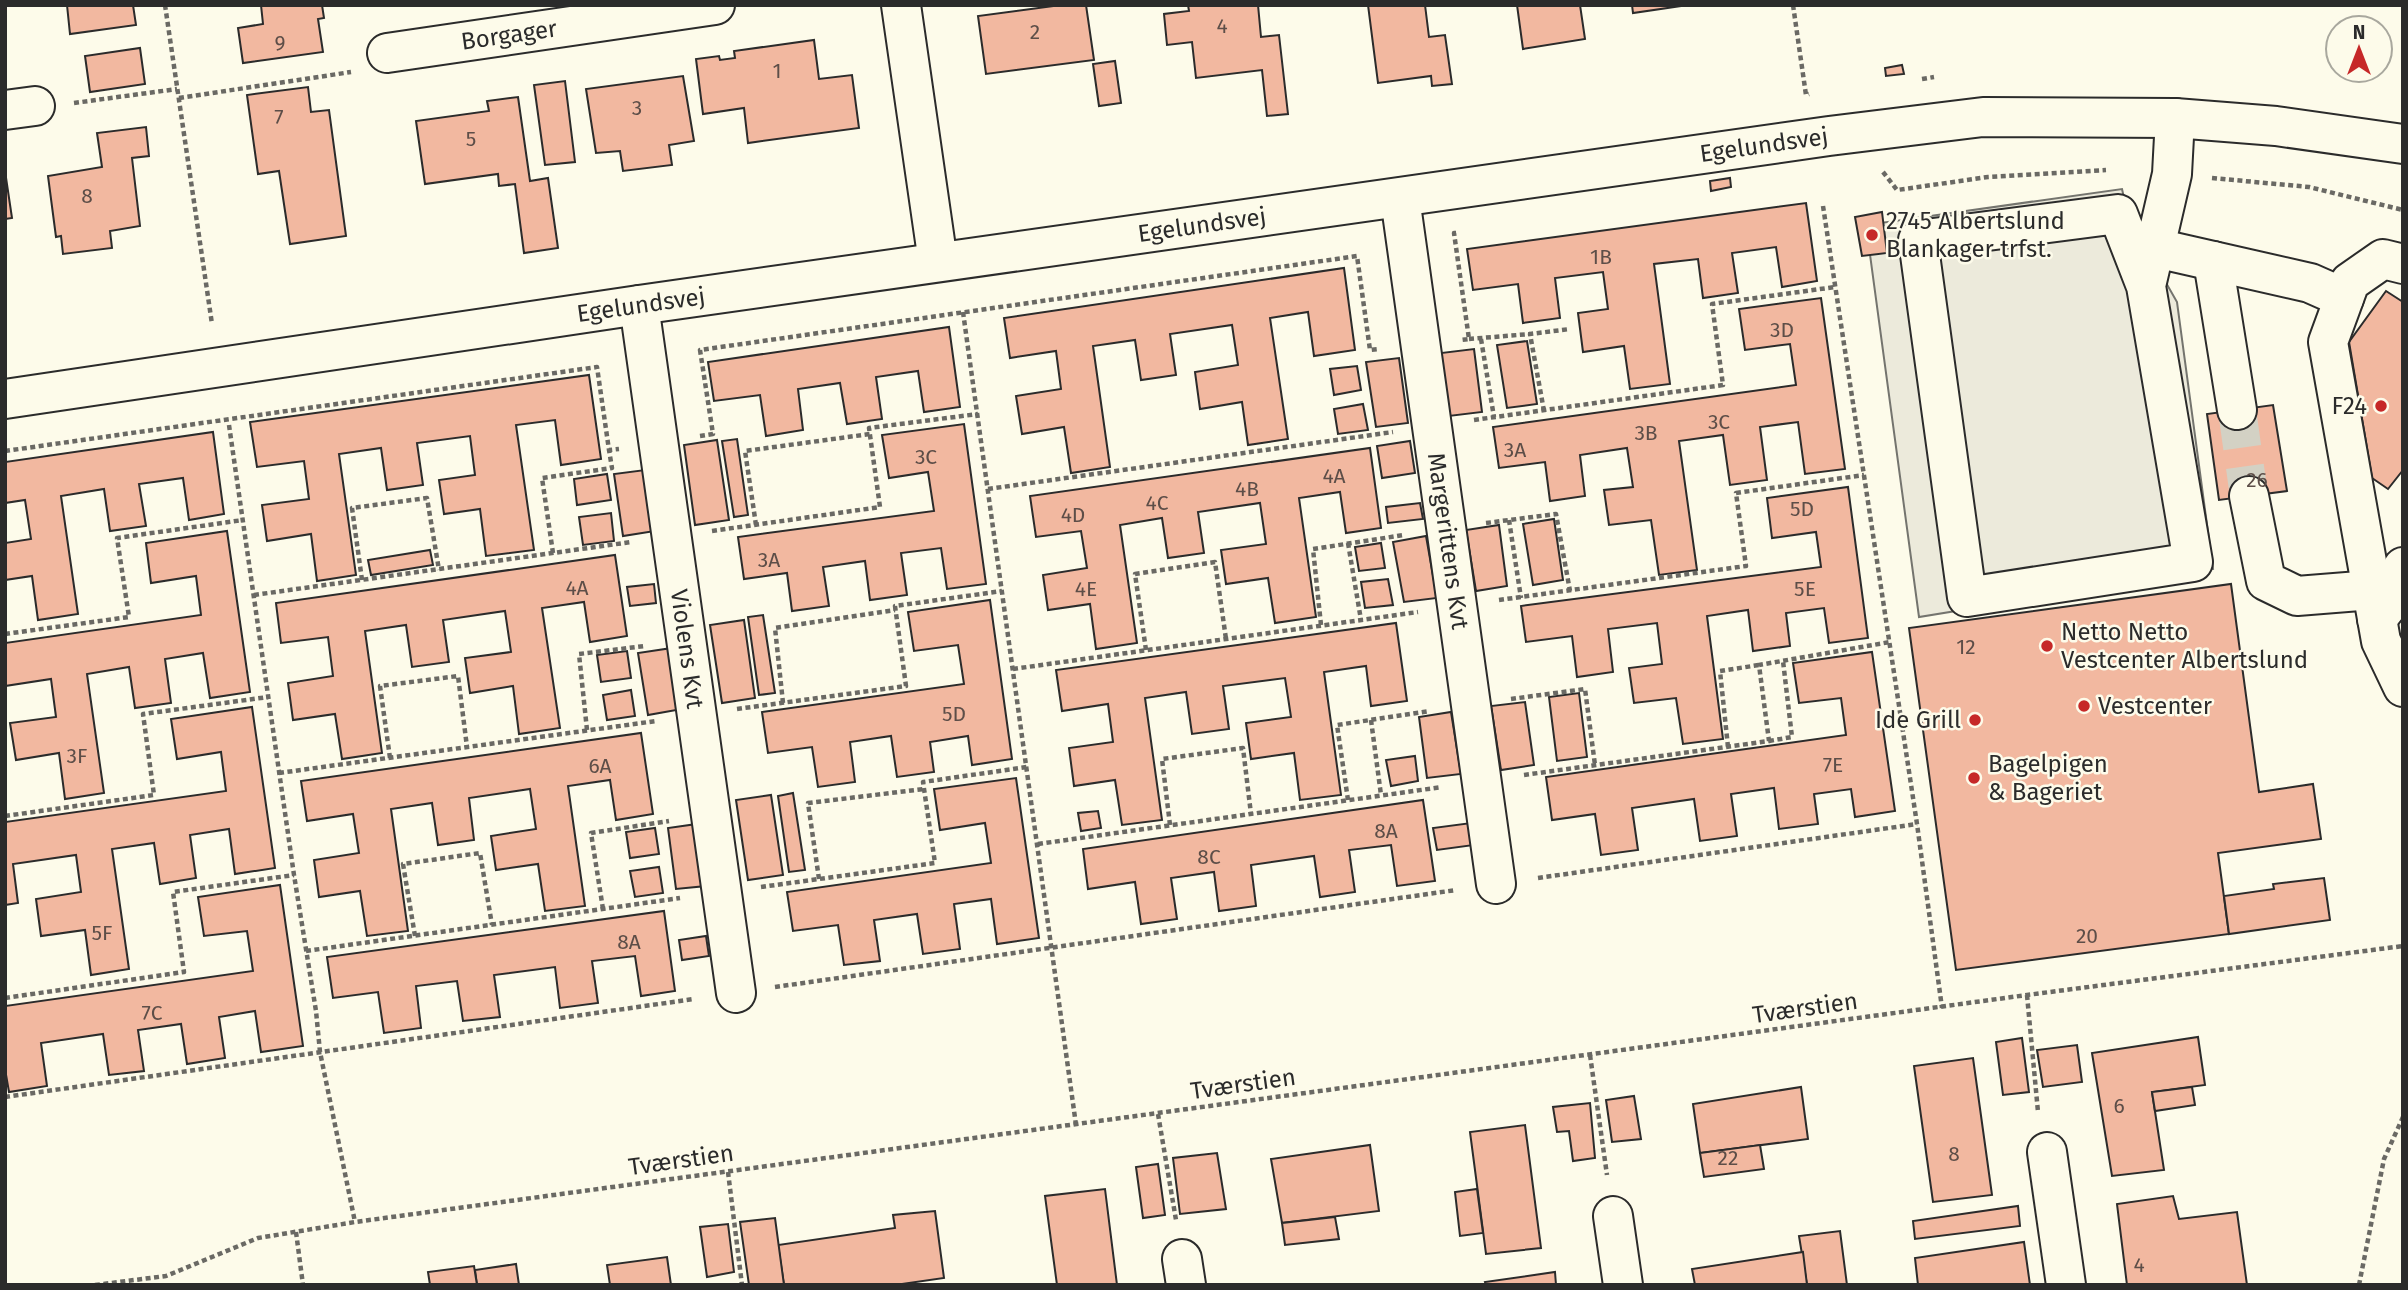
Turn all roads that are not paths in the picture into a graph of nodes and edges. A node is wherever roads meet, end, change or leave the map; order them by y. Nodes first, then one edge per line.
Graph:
1 (715, 5) edge
2 (901, 5) edge
3 (387, 53) road end
4 (2175, 118) junction
5 (2403, 144) edge
6 (1400, 198) junction
7 (2156, 248) junction
8 (2213, 261) junction
9 (939, 262) junction
10 (2403, 264) edge
11 (2146, 286) junction
12 (2344, 298) junction
13 (639, 305) junction
14 (5, 399) edge
15 (2236, 410) tunnel mouth
16 (2249, 496) tunnel mouth
17 (2403, 567) edge
18 (2374, 604) junction
19 (2403, 687) edge
20 (1496, 884) road end
21 (736, 993) road end
22 (2047, 1152) road end
23 (1613, 1216) road end
24 (1623, 1285) edge
25 (2066, 1285) edge

1 - 3 street, Borgager
2 - 9 street
4 - 5 street, Egelundsvej
4 - 6 street, Egelundsvej
4 - 7 street
6 - 9 street, Egelundsvej
6 - 20 street, Margerittens Kvt
7 - 8 street
7 - 11 street
8 - 12 street
8 - 15 street
9 - 13 street, Egelundsvej
10 - 12 street
11 - 11 street
12 - 18 street
13 - 14 street, Egelundsvej
13 - 21 street, Violens Kvt
16 - 18 street
17 - 18 street
18 - 19 street
22 - 25 street
23 - 24 street

